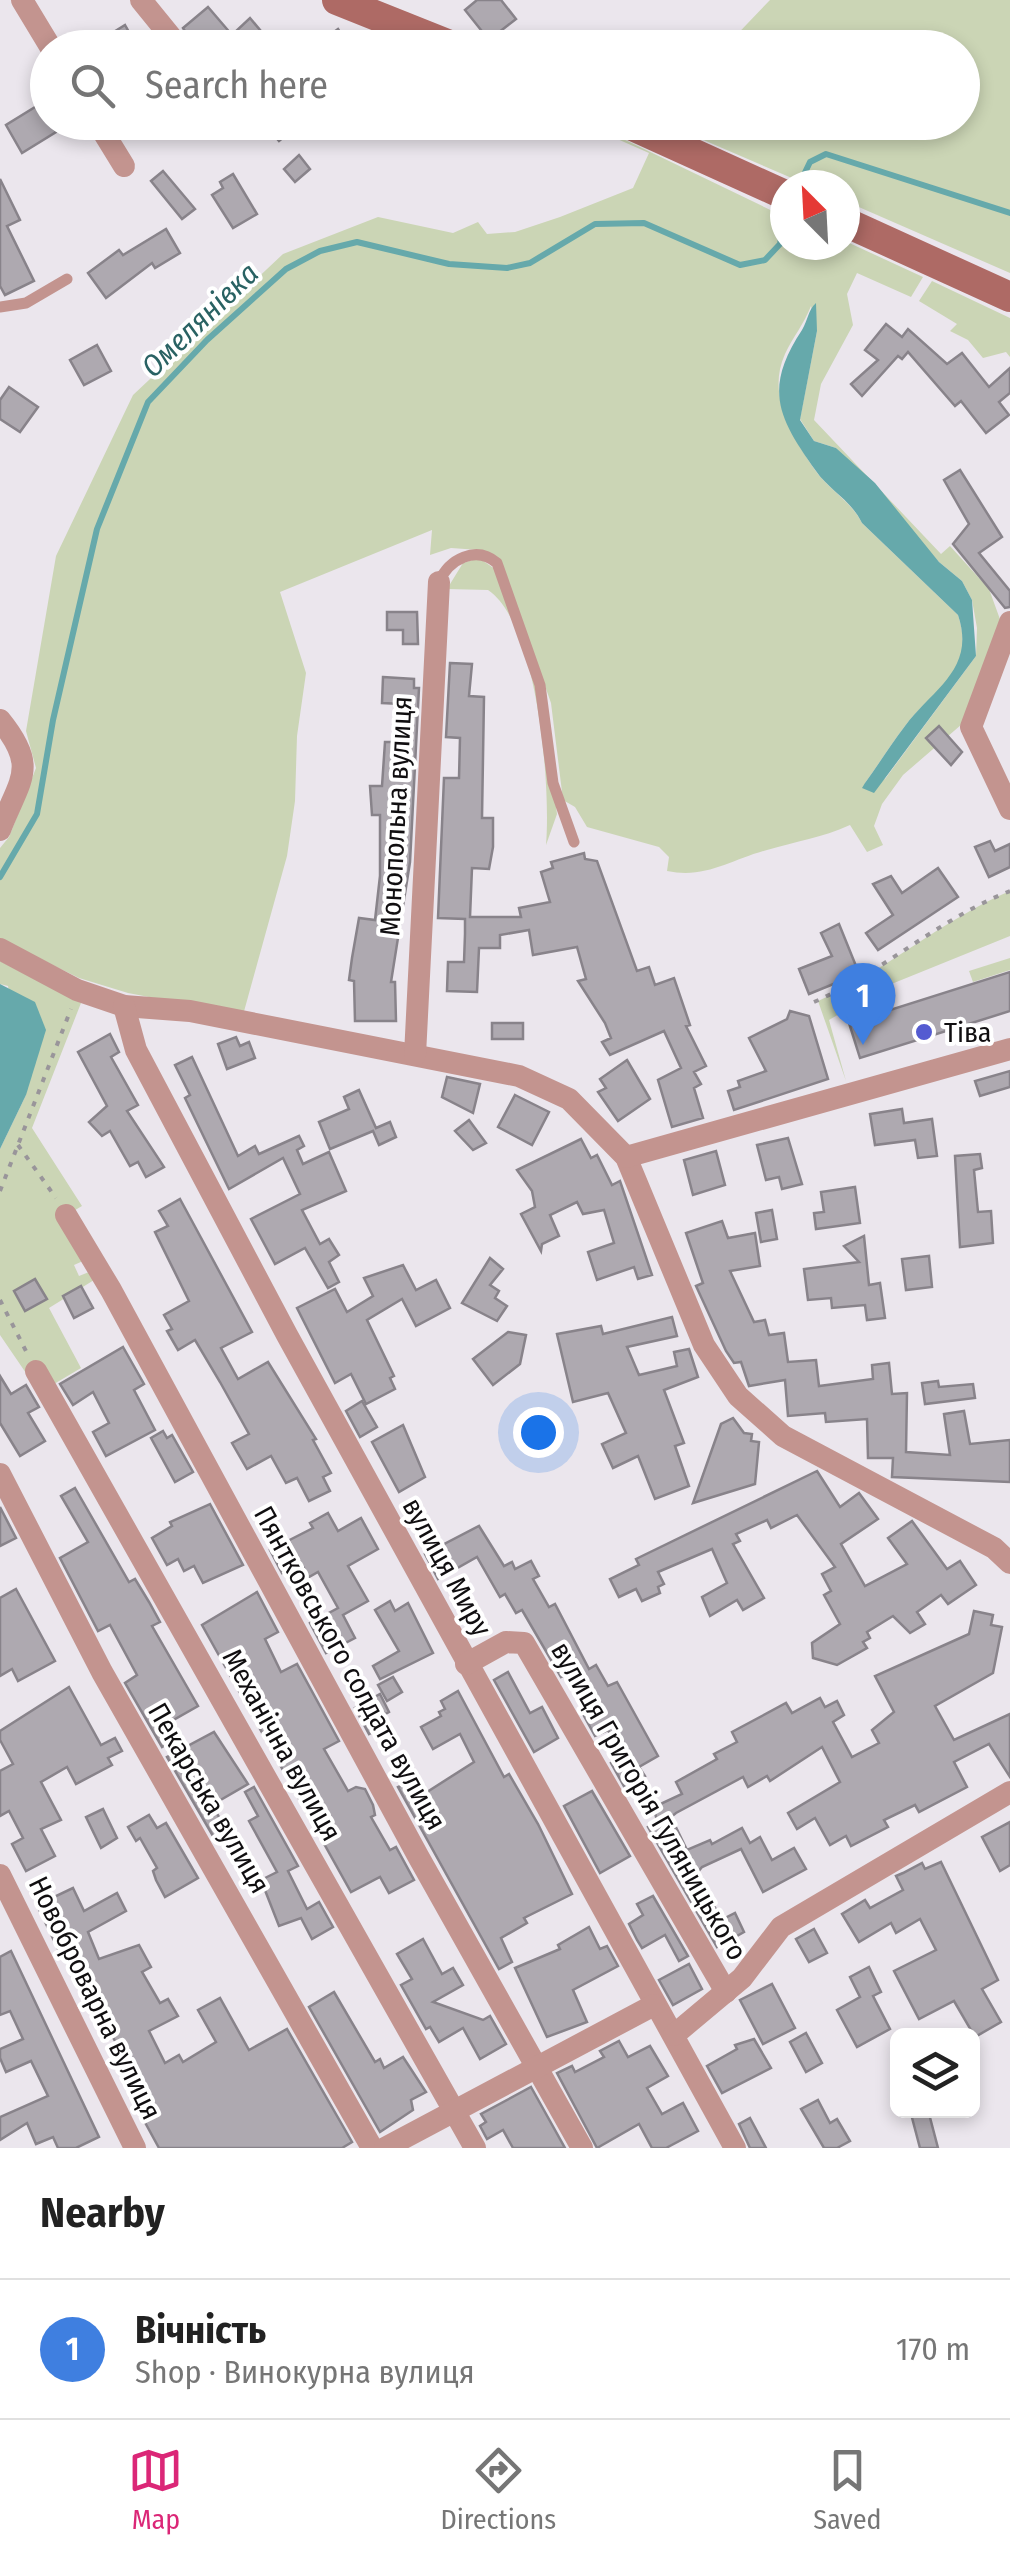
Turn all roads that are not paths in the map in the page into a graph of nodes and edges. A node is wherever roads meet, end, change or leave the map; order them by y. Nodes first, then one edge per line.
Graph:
1 (22, 0) edge
2 (141, 0) edge
3 (338, 0) edge
4 (40, 30) edge
5 (165, 30) edge
6 (412, 30) edge
7 (109, 140) edge
8 (664, 140) edge
9 (124, 166) dead end
10 (770, 188) edge
11 (860, 229) edge
12 (67, 278) dead end
13 (1010, 297) edge
14 (0, 307) edge
15 (439, 582) joint
16 (1010, 622) edge
17 (0, 720) edge
18 (1010, 809) edge
19 (0, 830) edge
20 (574, 842) dead end
21 (0, 949) edge
22 (124, 1006) junction
23 (1010, 1049) edge
24 (414, 1054) junction
25 (626, 1157) junction
26 (66, 1215) road end
27 (36, 1371) road end
28 (0, 1474) edge
29 (1010, 1563) edge
30 (466, 1664) junction
31 (1010, 1792) edge
32 (0, 1875) edge
33 (726, 1992) junction
34 (654, 2005) junction
35 (674, 2035) junction
36 (537, 2065) junction
37 (454, 2110) junction
38 (135, 2148) edge
39 (372, 2148) edge
40 (385, 2148) edge
41 (476, 2148) edge
42 (582, 2148) edge
43 (735, 2148) edge

1 - 4 street
2 - 5 street
3 - 6 street
7 - 9 street
8 - 10 street
11 - 13 street
12 - 14 lane
15 - 20 lane
15 - 24 street, Монопольна вулиця
16 - 18 street
17 - 19 street
21 - 22 street
22 - 24 street
22 - 30 street, вулиця Миру
23 - 25 street
24 - 25 street
25 - 29 street
26 - 36 street, Пянтковського солдата вулиця
27 - 37 street, Механічна вулиця
28 - 39 street, Пекарська вулиця
30 - 33 street, вулиця Григорія Гуляницького
30 - 34 street, вулиця Миру
31 - 33 street
32 - 38 street, Новоброварна вулиця
33 - 35 street
34 - 35 street, вулиця Миру
34 - 36 street
35 - 43 street, вулиця Миру
36 - 37 street
36 - 42 street, Пянтковського солдата вулиця
37 - 40 street
37 - 41 street, Механічна вулиця

